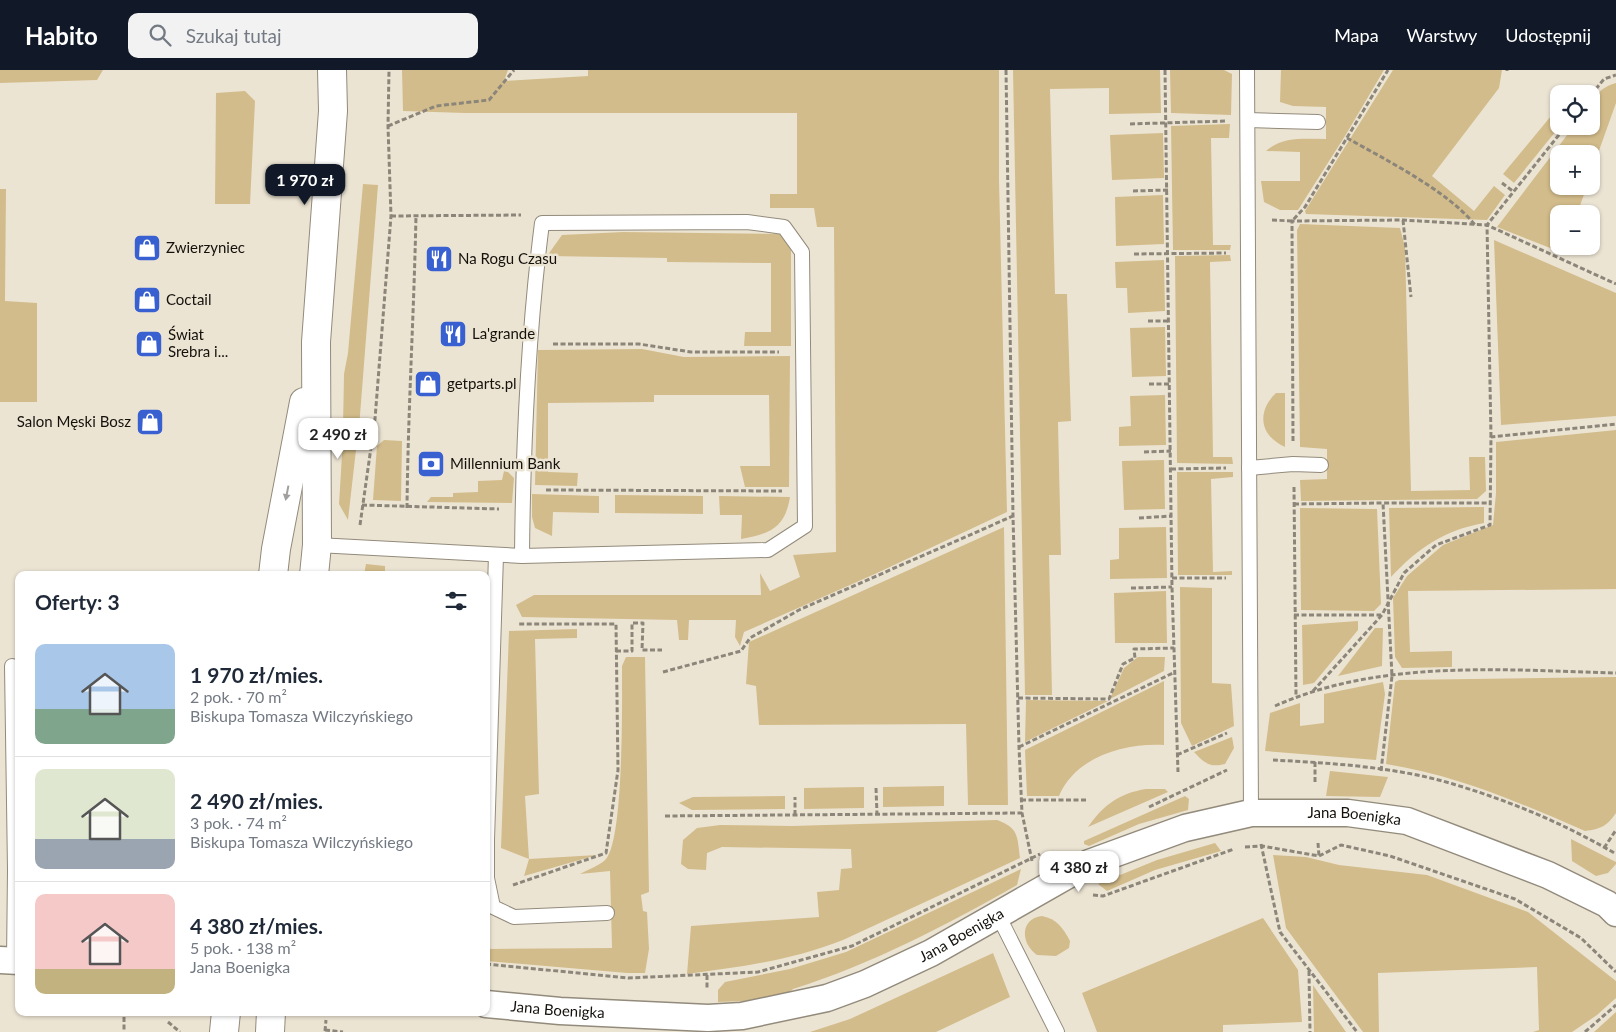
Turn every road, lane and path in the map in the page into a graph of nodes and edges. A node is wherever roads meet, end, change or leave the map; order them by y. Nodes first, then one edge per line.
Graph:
1 (332, 70) edge
2 (389, 70) edge
3 (514, 70) edge
4 (1006, 70) edge
5 (1165, 70) edge
6 (1247, 70) edge
7 (1388, 70) edge
8 (1616, 75) edge
9 (1599, 85) edge
10 (1248, 120) junction
11 (1210, 121) dead end
12 (1318, 122) dead end
13 (1130, 124) dead end
14 (1166, 124) junction
15 (388, 126) junction
16 (1559, 135) edge
17 (1347, 138) junction
18 (1502, 184) dead end
19 (1168, 190) junction
20 (1133, 191) dead end
21 (1514, 192) junction
22 (391, 216) junction
23 (416, 216) junction
24 (1250, 219) junction
25 (1403, 220) junction
26 (1292, 221) junction
27 (542, 224) junction
28 (1475, 225) junction
29 (1486, 225) junction
30 (1169, 253) junction
31 (1210, 253) dead end
32 (1134, 254) dead end
33 (1616, 284) edge
34 (1411, 297) dead end
35 (1148, 321) dead end
36 (1170, 321) junction
37 (316, 342) junction
38 (530, 344) junction
39 (803, 352) junction
40 (1150, 384) dead end
41 (1170, 384) junction
42 (1616, 424) edge
43 (1491, 437) junction
44 (1144, 452) dead end
45 (1171, 452) junction
46 (1320, 465) dead end
47 (1216, 468) dead end
48 (1249, 468) junction
49 (1171, 469) junction
50 (523, 490) junction
51 (804, 491) junction
52 (1383, 503) junction
53 (1490, 503) junction
54 (1294, 504) dead end
55 (362, 505) junction
56 (407, 508) junction
57 (522, 510) junction
58 (1013, 516) junction
59 (1172, 516) junction
60 (1140, 518) dead end
61 (317, 545) junction
62 (357, 548) junction
63 (496, 555) junction
64 (522, 556) junction
65 (273, 571) edge
66 (314, 571) edge
67 (1172, 578) junction
68 (1209, 578) dead end
69 (1172, 587) junction
70 (1131, 588) dead end
71 (1388, 602) junction
72 (1294, 615) dead end
73 (1382, 615) junction
74 (494, 621) junction
75 (1174, 648) junction
76 (616, 650) junction
77 (662, 650) dead end
78 (12, 666) dead end
79 (663, 672) dead end
80 (1175, 672) junction
81 (1616, 674) edge
82 (1392, 676) junction
83 (1313, 691) junction
84 (1018, 698) junction
85 (1249, 718) junction
86 (490, 746) edge
87 (1019, 747) junction
88 (1177, 755) junction
89 (1381, 771) dead end
90 (1178, 772) dead end
91 (876, 788) dead end
92 (795, 797) dead end
93 (1021, 800) junction
94 (1088, 800) dead end
95 (1022, 813) junction
96 (1251, 813) junction
97 (877, 814) junction
98 (795, 815) junction
99 (665, 816) dead end
100 (1616, 830) edge
101 (1262, 846) junction
102 (1604, 848) dead end
103 (1032, 857) junction
104 (490, 891) edge
105 (1035, 893) junction
106 (1086, 895) dead end
107 (491, 898) junction
108 (1613, 903) edge
109 (607, 913) dead end
110 (998, 915) junction
111 (11, 960) edge
112 (490, 964) edge
113 (1310, 970) junction
114 (1616, 972) edge
115 (490, 1004) edge
116 (1616, 1006) edge
117 (226, 1016) edge
118 (271, 1016) edge
119 (124, 1017) dead end
120 (326, 1020) dead end
121 (168, 1022) dead end
122 (667, 1025) edge
123 (325, 1031) edge
124 (124, 1032) edge
125 (180, 1032) edge
126 (224, 1032) edge
127 (270, 1032) edge
128 (343, 1032) edge
129 (1057, 1032) edge
130 (1310, 1032) edge
131 (1358, 1032) edge
132 (1585, 1032) edge

1 - 37 street
2 - 15 path
3 - 15 path
4 - 58 path
5 - 14 path
6 - 10 lane
7 - 17 path
8 - 9 path
10 - 12 lane
10 - 24 lane
11 - 14 path
13 - 14 path
14 - 19 path
15 - 22 path
16 - 21 path
17 - 26 path
17 - 28 path
18 - 21 path
19 - 20 path
19 - 30 path
21 - 29 path
22 - 23 path
22 - 55 path
23 - 27 path
23 - 56 path
24 - 26 path
24 - 48 lane
25 - 26 path
25 - 28 path
25 - 34 path
27 - 38 lane
27 - 39 lane
28 - 29 path
29 - 33 path
29 - 43 path
30 - 31 path
30 - 32 path
30 - 36 path
35 - 36 path
36 - 41 path
37 - 61 street
37 -> 65 street
38 - 39 path
38 - 50 lane
39 - 51 lane
40 - 41 path
41 - 45 path
42 - 43 path
43 - 53 path
44 - 45 path
45 - 49 path
46 - 48 lane
47 - 49 path
48 - 85 lane
49 - 59 path
50 - 51 path
50 - 57 lane
51 - 64 lane
52 - 53 path
52 - 54 path
52 - 71 path
53 - 71 path
55 - 56 path
55 - 62 path
56 - 57 path
57 - 64 lane
58 - 79 path
58 - 84 path
59 - 60 path
59 - 67 path
61 - 62 lane
61 - 66 street
62 - 63 lane
63 - 64 lane
63 - 74 lane
67 - 68 path
67 - 69 path
69 - 70 path
69 - 75 path
71 - 73 path
71 - 82 path
72 - 73 path
73 - 83 path
74 - 76 path
74 - 86 lane
75 - 80 path
75 - 84 path
76 - 77 path
76 - 107 path
78 - 111 lane
80 - 87 path
80 - 88 path
81 - 82 path
82 - 83 path
82 - 89 path
83 - 85 path
84 - 87 path
85 - 88 path
85 - 96 lane
87 - 93 path
88 - 90 path
91 - 97 path
92 - 98 path
93 - 94 path
93 - 95 path
95 - 97 path
95 - 103 path
96 - 101 path
96 - 105 street, Jana Boenigka
96 - 108 street, Jana Boenigka
97 - 98 path
98 - 99 path
100 - 102 path
101 - 106 path
101 - 113 path
101 - 114 path
103 - 105 path
103 - 112 path
104 - 107 lane
105 - 110 street, Jana Boenigka
107 - 109 lane
110 - 122 street, Jana Boenigka
110 - 129 lane
113 - 130 path
113 - 131 path
115 - 122 street, Jana Boenigka
116 - 132 path
117 - 126 street
118 - 127 street
119 - 124 path
120 - 123 path
121 - 125 path
123 - 128 path

